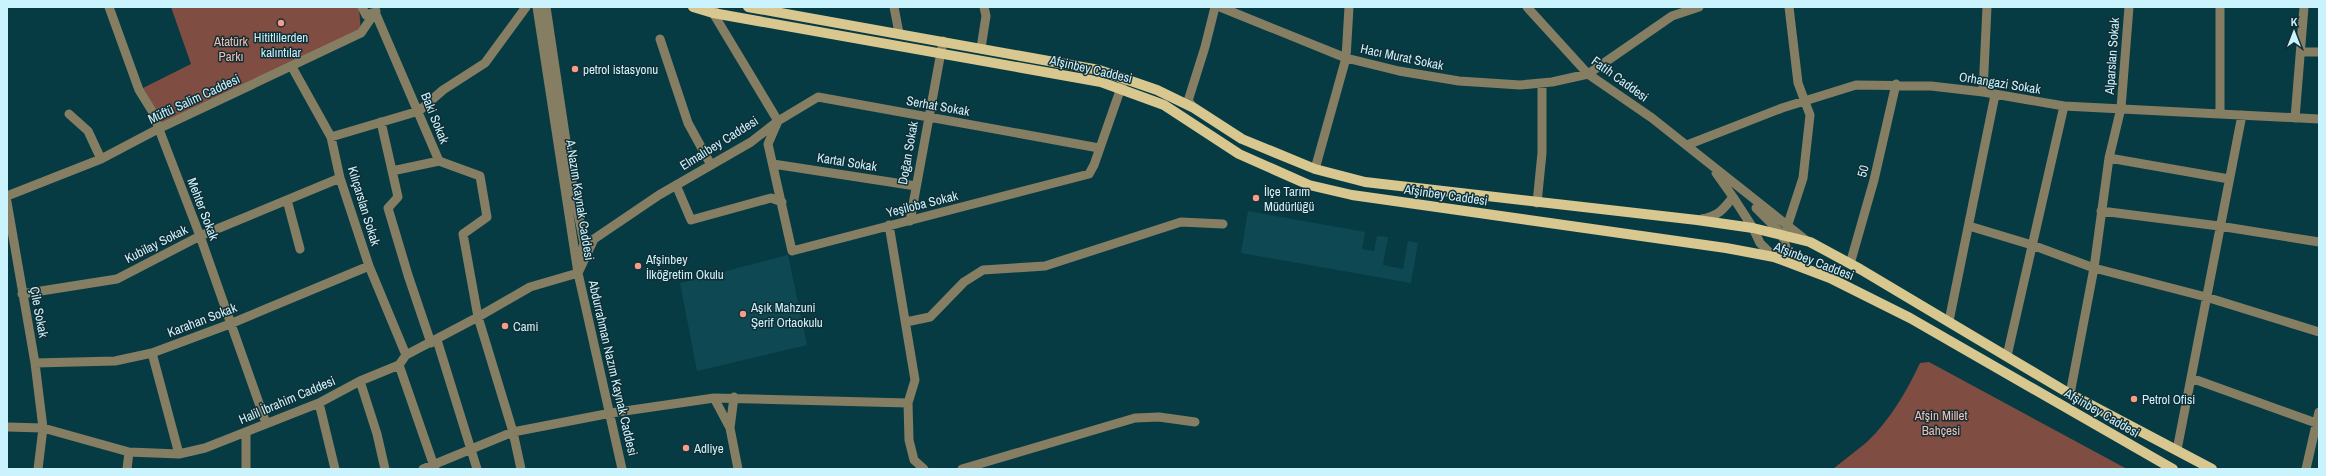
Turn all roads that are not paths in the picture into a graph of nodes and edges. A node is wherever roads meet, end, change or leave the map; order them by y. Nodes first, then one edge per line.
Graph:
1 (109, 7) edge
2 (362, 7) edge
3 (526, 7) edge
4 (537, 7) edge
5 (546, 7) edge
6 (693, 7) edge
7 (748, 7) edge
8 (894, 7) edge
9 (984, 7) edge
10 (1215, 7) edge
11 (1220, 7) edge
12 (1349, 7) edge
13 (1527, 7) edge
14 (1699, 7) edge
15 (1789, 7) edge
16 (1987, 7) edge
17 (2129, 7) edge
18 (2220, 7) edge
19 (2304, 7) edge
20 (377, 10) edge
21 (714, 10) edge
22 (782, 10) edge
23 (1672, 11) edge
24 (899, 33) junction
25 (660, 39) dead end
26 (943, 41) junction
27 (981, 48) junction
28 (941, 52) junction
29 (2302, 52) junction
30 (2319, 52) edge
31 (1346, 58) junction
32 (292, 67) junction
33 (1588, 74) junction
34 (1124, 77) junction
35 (1542, 83) junction
36 (1896, 84) junction
37 (1121, 88) junction
38 (1983, 92) junction
39 (1995, 95) junction
40 (1804, 101) junction
41 (2064, 106) junction
42 (1194, 108) junction
43 (2121, 108) junction
44 (419, 111) junction
45 (2220, 113) junction
46 (68, 114) dead end
47 (2242, 115) junction
48 (928, 118) junction
49 (2295, 118) junction
50 (2319, 119) edge
51 (778, 120) junction
52 (381, 122) junction
53 (158, 129) junction
54 (331, 137) junction
55 (751, 142) junction
56 (768, 144) junction
57 (1687, 145) junction
58 (1099, 148) junction
59 (2109, 158) junction
60 (101, 159) junction
61 (439, 161) junction
62 (1708, 162) junction
63 (773, 164) junction
64 (711, 165) junction
65 (1315, 169) junction
66 (392, 171) junction
67 (340, 178) junction
68 (2229, 179) junction
69 (676, 185) junction
70 (916, 186) junction
71 (7, 196) edge
72 (1733, 197) junction
73 (287, 200) junction
74 (7, 202) edge
75 (782, 202) junction
76 (1537, 203) junction
77 (2101, 211) junction
78 (1697, 220) junction
79 (910, 221) junction
80 (1223, 224) dead end
81 (889, 225) junction
82 (1969, 226) junction
83 (2219, 226) junction
84 (1753, 228) junction
85 (1784, 230) junction
86 (200, 236) junction
87 (2319, 242) edge
88 (2032, 245) junction
89 (300, 249) dead end
90 (1774, 257) junction
91 (1850, 264) junction
92 (369, 266) junction
93 (2094, 268) junction
94 (578, 272) junction
95 (22, 294) junction
96 (2206, 297) junction
97 (478, 317) junction
98 (1949, 321) junction
99 (906, 322) junction
100 (230, 324) junction
101 (2319, 332) edge
102 (434, 342) junction
103 (152, 353) junction
104 (406, 355) junction
105 (2007, 356) junction
106 (35, 362) junction
107 (399, 364) junction
108 (2191, 378) junction
109 (360, 381) junction
110 (2070, 394) junction
111 (734, 397) junction
112 (714, 398) junction
113 (319, 403) junction
114 (908, 403) junction
115 (2319, 412) edge
116 (611, 413) junction
117 (1196, 422) dead end
118 (266, 423) junction
119 (2316, 423) junction
120 (7, 427) edge
121 (43, 428) junction
122 (730, 428) junction
123 (246, 432) junction
124 (513, 432) junction
125 (472, 448) junction
126 (2177, 450) junction
127 (129, 452) junction
128 (179, 454) junction
129 (434, 467) edge
130 (38, 469) edge
131 (127, 469) edge
132 (246, 469) edge
133 (335, 469) edge
134 (385, 469) edge
135 (423, 469) edge
136 (476, 469) edge
137 (521, 469) edge
138 (622, 469) edge
139 (738, 469) edge
140 (924, 469) edge
141 (962, 469) edge
142 (2173, 469) edge
143 (2212, 469) edge
144 (2306, 469) edge

1 - 53 street, Mehter Sokak
2 - 20 street
3 - 44 street
4 - 94 street, A.Nazım Kaynak Caddesi
5 - 94 street, A.Nazım Kaynak Caddesi
6 - 21 main road, Afşinbey Caddesi
7 - 22 main road, Afşinbey Caddesi
8 - 24 street
9 - 27 street
10 - 42 street
11 - 31 street, Hacı Murat Sokak
12 - 31 street
13 - 33 street, Fatih Caddesi
14 - 23 street
15 - 40 street
16 - 38 street
17 - 43 street, Alparslan Sokak
18 - 45 street
19 - 29 street
20 - 32 street, Müftü Salim Caddesi
20 - 44 street, Baki Sokak
21 - 28 main road, Afşinbey Caddesi
21 - 51 street, Elmalıbey Caddesi
22 - 24 main road, Afşinbey Caddesi
23 - 33 street
24 - 26 main road, Afşinbey Caddesi
25 - 64 street
26 - 27 main road, Afşinbey Caddesi
26 - 28 street, Doğan Sokak
27 - 34 main road, Afşinbey Caddesi
28 - 37 main road, Afşinbey Caddesi
28 - 48 street, Doğan Sokak
29 - 30 street
29 - 49 street
31 - 35 street, Hacı Murat Sokak
31 - 65 street
32 - 53 street, Müftü Salim Caddesi
32 - 54 street, Kılıçarslan Sokak
33 - 35 street, Hacı Murat Sokak
33 - 57 street, Fatih Caddesi
34 - 37 street, Yeşiloba Sokak
34 - 42 main road, Afşinbey Caddesi
35 - 76 street
36 - 38 street, Orhangazi Sokak
36 - 40 street, Orhangazi Sokak
36 - 91 street, 50
37 - 58 street, Yeşiloba Sokak
37 - 90 main road, Afşinbey Caddesi
38 - 39 street, Orhangazi Sokak
39 - 41 street, Orhangazi Sokak
39 - 82 street
40 - 57 street, Orhangazi Sokak
40 - 85 street
41 - 43 street, Orhangazi Sokak
41 - 88 street
42 - 65 main road, Afşinbey Caddesi
43 - 45 street, Orhangazi Sokak
43 - 59 street, Alparslan Sokak
44 - 52 street
44 - 61 street, Baki Sokak
45 - 47 street, Orhangazi Sokak
46 - 60 street
47 - 49 street, Orhangazi Sokak
47 - 68 street
48 - 51 street, Serhat Sokak
48 - 58 street, Serhat Sokak
48 - 70 street, Doğan Sokak
49 - 50 street, Orhangazi Sokak
51 - 55 street, Elmalıbey Caddesi
51 - 56 street
52 - 54 street
52 - 66 street
53 - 60 street, Müftü Salim Caddesi
53 - 86 street, Mehter Sokak
54 - 67 street, Kılıçarslan Sokak
55 - 56 street
55 - 64 street, Elmalıbey Caddesi
56 - 63 street, Yeşiloba Sokak
57 - 62 street, Fatih Caddesi
58 - 79 street, Yeşiloba Sokak
59 - 68 street
59 - 77 street, Alparslan Sokak
60 - 71 street, Müftü Salim Caddesi
61 - 66 street
61 - 97 street, Baki Sokak
62 - 72 street
62 - 85 street, Fatih Caddesi
63 - 70 street, Kartal Sokak
63 - 75 street, Yeşiloba Sokak
64 - 69 street, Elmalıbey Caddesi
65 - 76 main road, Afşinbey Caddesi
66 - 102 street
67 - 73 street, Kubilay Sokak
67 - 92 street, Kılıçarslan Sokak
68 - 83 street
69 - 75 street
69 - 94 street, Elmalıbey Caddesi
70 - 79 street, Doğan Sokak
72 - 78 street
72 - 84 street
73 - 86 street, Kubilay Sokak
73 - 89 street
74 - 95 street, Çile Sokak
75 - 81 street, Yeşiloba Sokak
76 - 78 main road, Afşinbey Caddesi
77 - 83 street
77 - 93 street, Alparslan Sokak
78 - 84 main road, Afşinbey Caddesi
79 - 81 street, Yeşiloba Sokak
80 - 99 street
81 - 99 street
82 - 88 street
82 - 98 street
83 - 87 street
83 - 96 street
84 - 85 main road, Afşinbey Caddesi
84 - 90 street
85 - 90 street
85 - 91 main road, Afşinbey Caddesi
86 - 95 street, Kubilay Sokak
86 - 100 street, Mehter Sokak
88 - 93 street
88 - 105 street
90 - 142 main road, Afşinbey Caddesi
91 - 98 main road, Afşinbey Caddesi
92 - 100 street, Karahan Sokak
92 - 104 street, Kılıçarslan Sokak
93 - 96 street
93 - 110 street, Alparslan Sokak
94 - 97 street, Halil İbrahim Caddesi
94 - 116 street, Abdurrahman Nazım Kaynak Caddesi
95 - 106 street, Çile Sokak
96 - 101 street
96 - 108 street
97 - 102 street, Halil İbrahim Caddesi
97 - 124 street
98 - 105 main road, Afşinbey Caddesi
99 - 114 street
100 - 103 street, Karahan Sokak
100 - 118 street, Mehter Sokak
102 - 104 street, Halil İbrahim Caddesi
102 - 125 street
103 - 106 street, Karahan Sokak
103 - 128 street
104 - 107 street, Halil İbrahim Caddesi
105 - 110 main road, Afşinbey Caddesi
106 - 121 street, Çile Sokak
107 - 109 street, Halil İbrahim Caddesi
107 - 129 street
108 - 119 street
108 - 126 street
109 - 113 street, Halil İbrahim Caddesi
109 - 134 street
110 - 126 main road, Afşinbey Caddesi
111 - 112 street
111 - 114 street
111 - 122 street
112 - 116 street
112 - 122 street
113 - 118 street, Halil İbrahim Caddesi
113 - 133 street
114 - 140 street
115 - 119 street
116 - 124 street
116 - 138 street, Abdurrahman Nazım Kaynak Caddesi
117 - 141 street
118 - 123 street, Halil İbrahim Caddesi
119 - 144 street
120 - 121 street, Halil İbrahim Caddesi
121 - 127 street, Halil İbrahim Caddesi
121 - 130 street, Çile Sokak
122 - 139 street
123 - 128 street, Halil İbrahim Caddesi
123 - 132 street
124 - 125 street
124 - 137 street
125 - 129 street
125 - 136 street
126 - 143 main road, Afşinbey Caddesi
127 - 128 street, Halil İbrahim Caddesi
127 - 131 street
129 - 135 street

